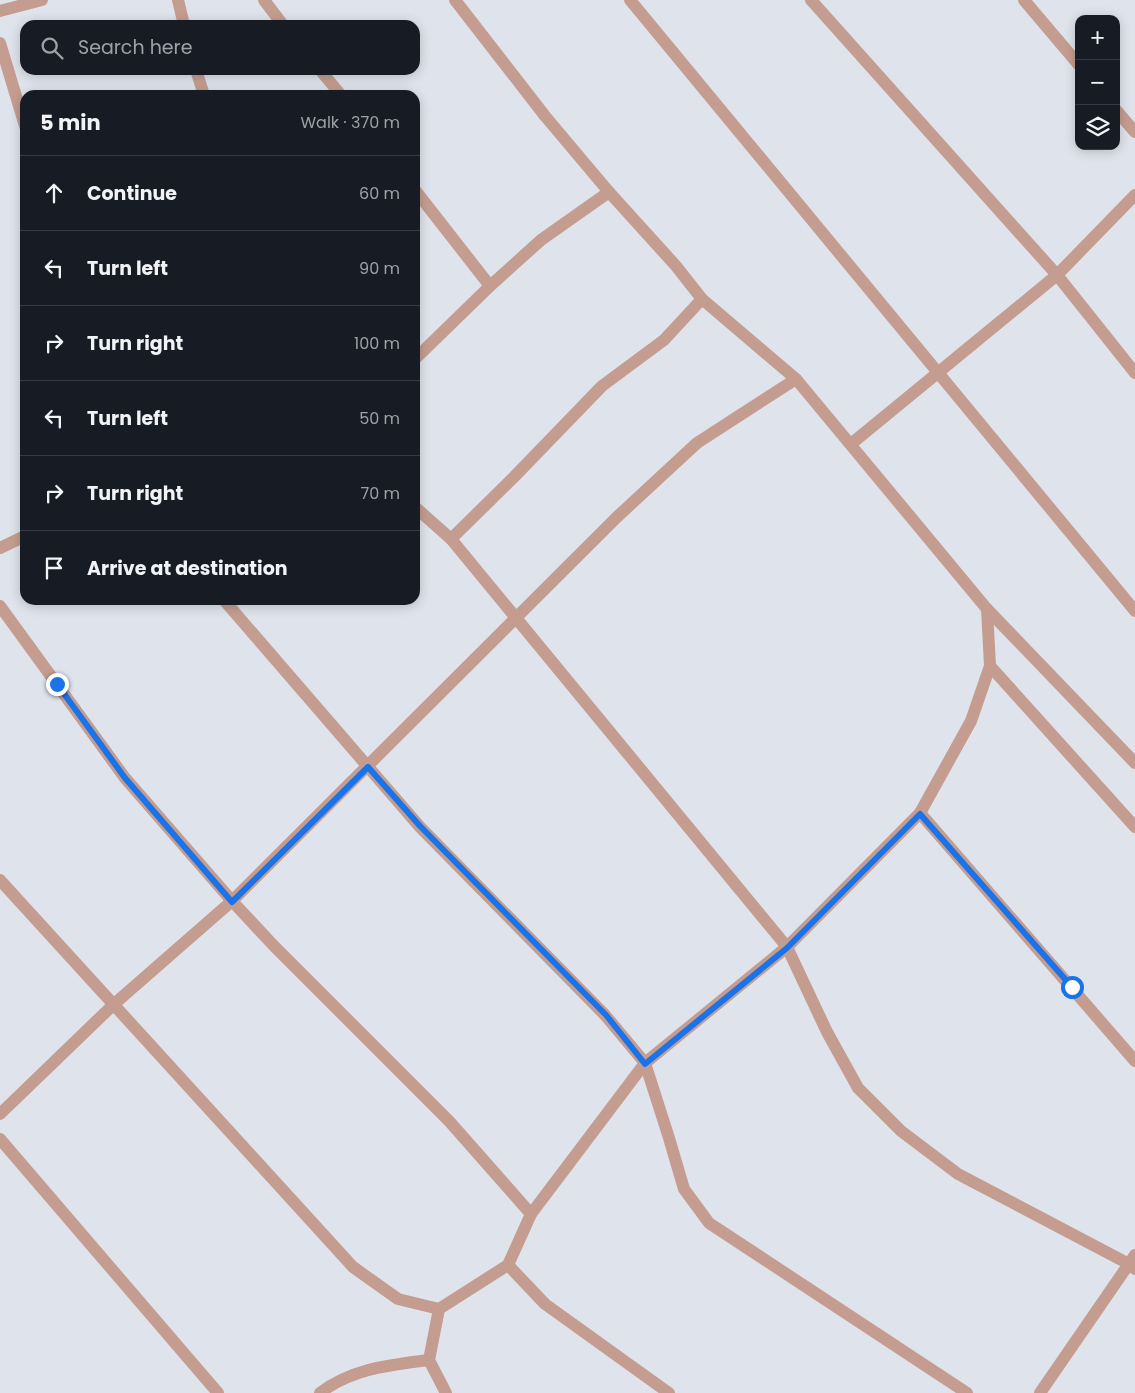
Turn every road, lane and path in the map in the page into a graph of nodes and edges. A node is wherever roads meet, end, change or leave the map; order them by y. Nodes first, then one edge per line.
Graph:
1 (42, 0) edge
2 (178, 0) edge
3 (264, 0) edge
4 (455, 0) edge
5 (630, 0) edge
6 (811, 0) edge
7 (1024, 0) edge
8 (0, 11) edge
9 (183, 20) edge
10 (279, 20) edge
11 (0, 43) edge
12 (1075, 60) edge
13 (198, 75) edge
14 (324, 75) edge
15 (202, 90) edge
16 (337, 90) edge
17 (20, 109) edge
18 (1120, 115) edge
19 (1135, 132) edge
20 (609, 192) junction
21 (1135, 195) edge
22 (420, 196) edge
23 (1057, 275) junction
24 (490, 286) junction
25 (702, 299) junction
26 (420, 354) edge
27 (937, 373) junction
28 (1135, 373) edge
29 (796, 379) junction
30 (851, 444) junction
31 (420, 511) edge
32 (20, 538) edge
33 (451, 539) junction
34 (0, 548) edge
35 (228, 605) edge
36 (0, 606) edge
37 (987, 608) junction
38 (1135, 611) edge
39 (516, 617) junction
40 (990, 666) junction
41 (1135, 763) edge
42 (368, 767) junction
43 (920, 814) junction
44 (1135, 827) edge
45 (0, 880) edge
46 (232, 902) junction
47 (787, 948) junction
48 (113, 1005) junction
49 (1135, 1061) edge
50 (645, 1064) junction
51 (0, 1114) edge
52 (0, 1139) edge
53 (531, 1214) junction
54 (1133, 1263) edge
55 (508, 1265) junction
56 (439, 1308) junction
57 (429, 1360) junction
58 (218, 1393) edge
59 (320, 1393) edge
60 (446, 1393) edge
61 (669, 1393) edge
62 (967, 1393) edge
63 (1040, 1393) edge

1 - 8 street
2 - 9 street
3 - 10 street
4 - 20 street
5 - 27 street
6 - 23 street
7 - 12 street
11 - 17 street
13 - 15 street
14 - 16 street
18 - 19 street
20 - 24 street
20 - 25 street
21 - 23 street
22 - 24 street
23 - 27 street
23 - 28 street
24 - 26 street
25 - 29 street
25 - 33 street
27 - 30 street
27 - 38 street
29 - 30 street
29 - 39 street
30 - 37 street
31 - 33 street
32 - 34 street
33 - 39 street
35 - 42 street
36 - 46 street
37 - 40 street
37 - 41 street
39 - 42 street
39 - 47 street
40 - 43 street
40 - 44 street
42 - 46 street
42 - 50 street
43 - 47 street
43 - 49 street
45 - 48 street
46 - 48 street
46 - 53 street
47 - 50 street
47 - 54 street
48 - 51 street
48 - 56 street
50 - 53 street
50 - 62 street
52 - 58 street
53 - 55 street
54 - 63 street
55 - 56 street
55 - 61 street
56 - 57 street
57 - 59 street
57 - 60 street

